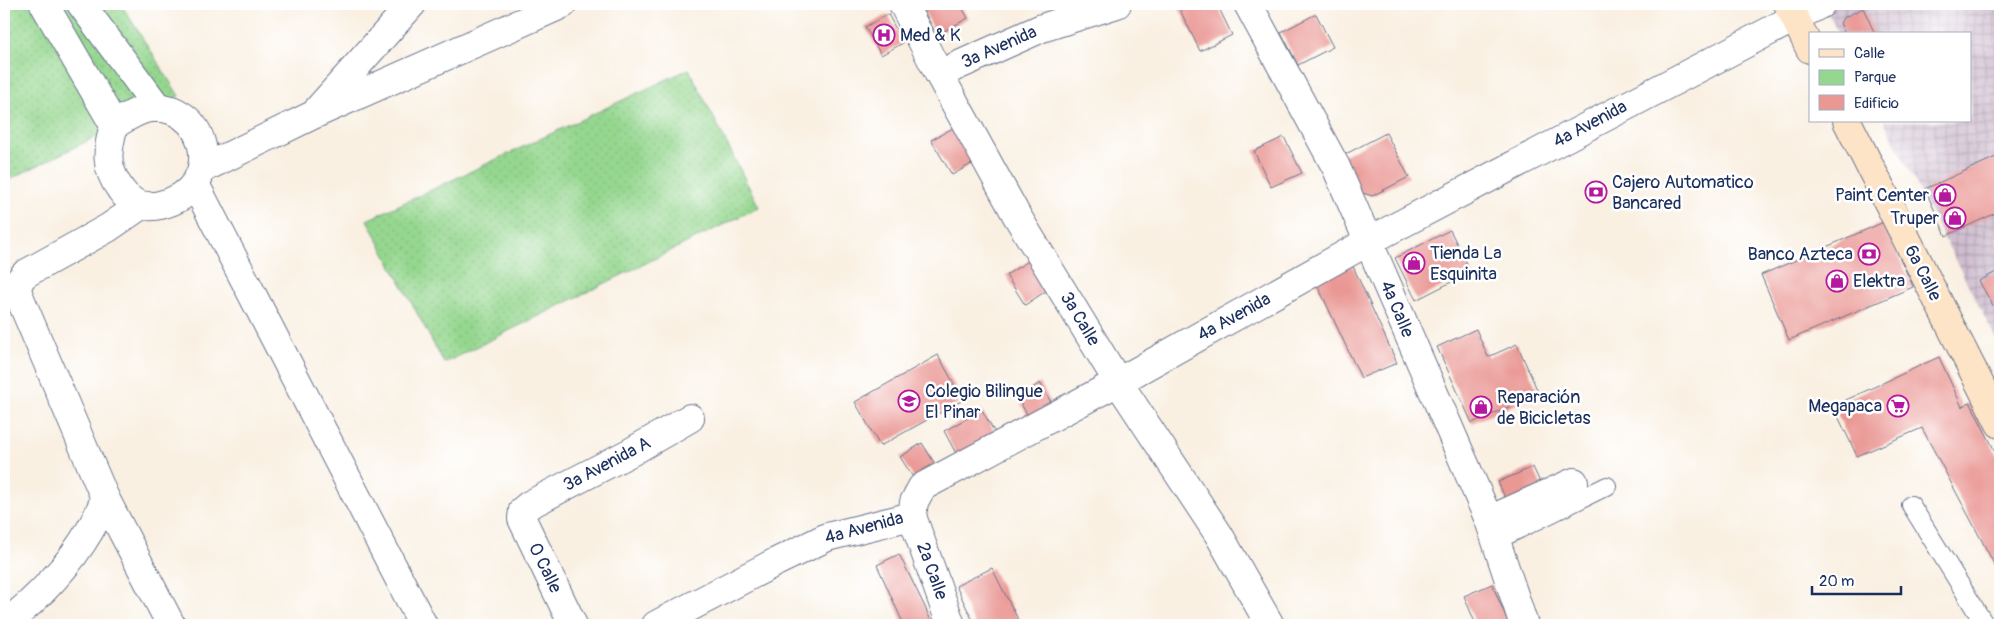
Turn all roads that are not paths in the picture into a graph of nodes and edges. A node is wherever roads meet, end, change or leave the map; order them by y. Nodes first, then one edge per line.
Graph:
1 (81, 4) edge
2 (412, 4) edge
3 (563, 4) edge
4 (903, 4) edge
5 (1118, 4) edge
6 (1248, 4) edge
7 (1821, 4) edge
8 (50, 6) edge
9 (1791, 10) edge
10 (1809, 47) edge
11 (938, 74) junction
12 (158, 108) junction
13 (313, 115) junction
14 (1848, 122) edge
15 (114, 125) junction
16 (199, 176) junction
17 (140, 206) junction
18 (1369, 241) junction
19 (1118, 382) junction
20 (690, 418) dead end
21 (2000, 424) edge
22 (1574, 482) dead end
23 (1607, 486) dead end
24 (106, 498) junction
25 (1911, 505) dead end
26 (523, 510) joint
27 (912, 516) junction
28 (1493, 530) junction
29 (4, 625) edge
30 (170, 625) edge
31 (423, 625) edge
32 (573, 625) edge
33 (656, 625) edge
34 (952, 625) edge
35 (1270, 625) edge
36 (1524, 625) edge
37 (1985, 625) edge

1 - 12 street
2 - 13 street
3 - 13 street
4 - 11 street, 3a Calle
5 - 11 street, 3a Avenida
6 - 18 street, 4a Calle
7 - 9 street, 4a Avenida
8 - 15 street
9 - 10 street
9 - 18 street, 4a Avenida
11 - 19 street, 3a Calle
12 - 15 street
12 - 16 street
13 - 16 street
14 - 21 street, 6a Calle
15 - 17 street
16 - 17 street
16 - 31 street
17 - 24 street
18 - 19 street, 4a Avenida
18 - 28 street, 4a Calle
19 - 27 street, 4a Avenida
19 - 35 street, 3a Calle
20 - 26 street, 3a Avenida A
22 - 28 street
23 - 28 lane
24 - 29 street
24 - 30 street
25 - 37 lane
26 - 32 street, 0 Calle
27 - 33 street, 4a Avenida
27 - 34 street, 2a Calle
28 - 36 street, 4a Calle

